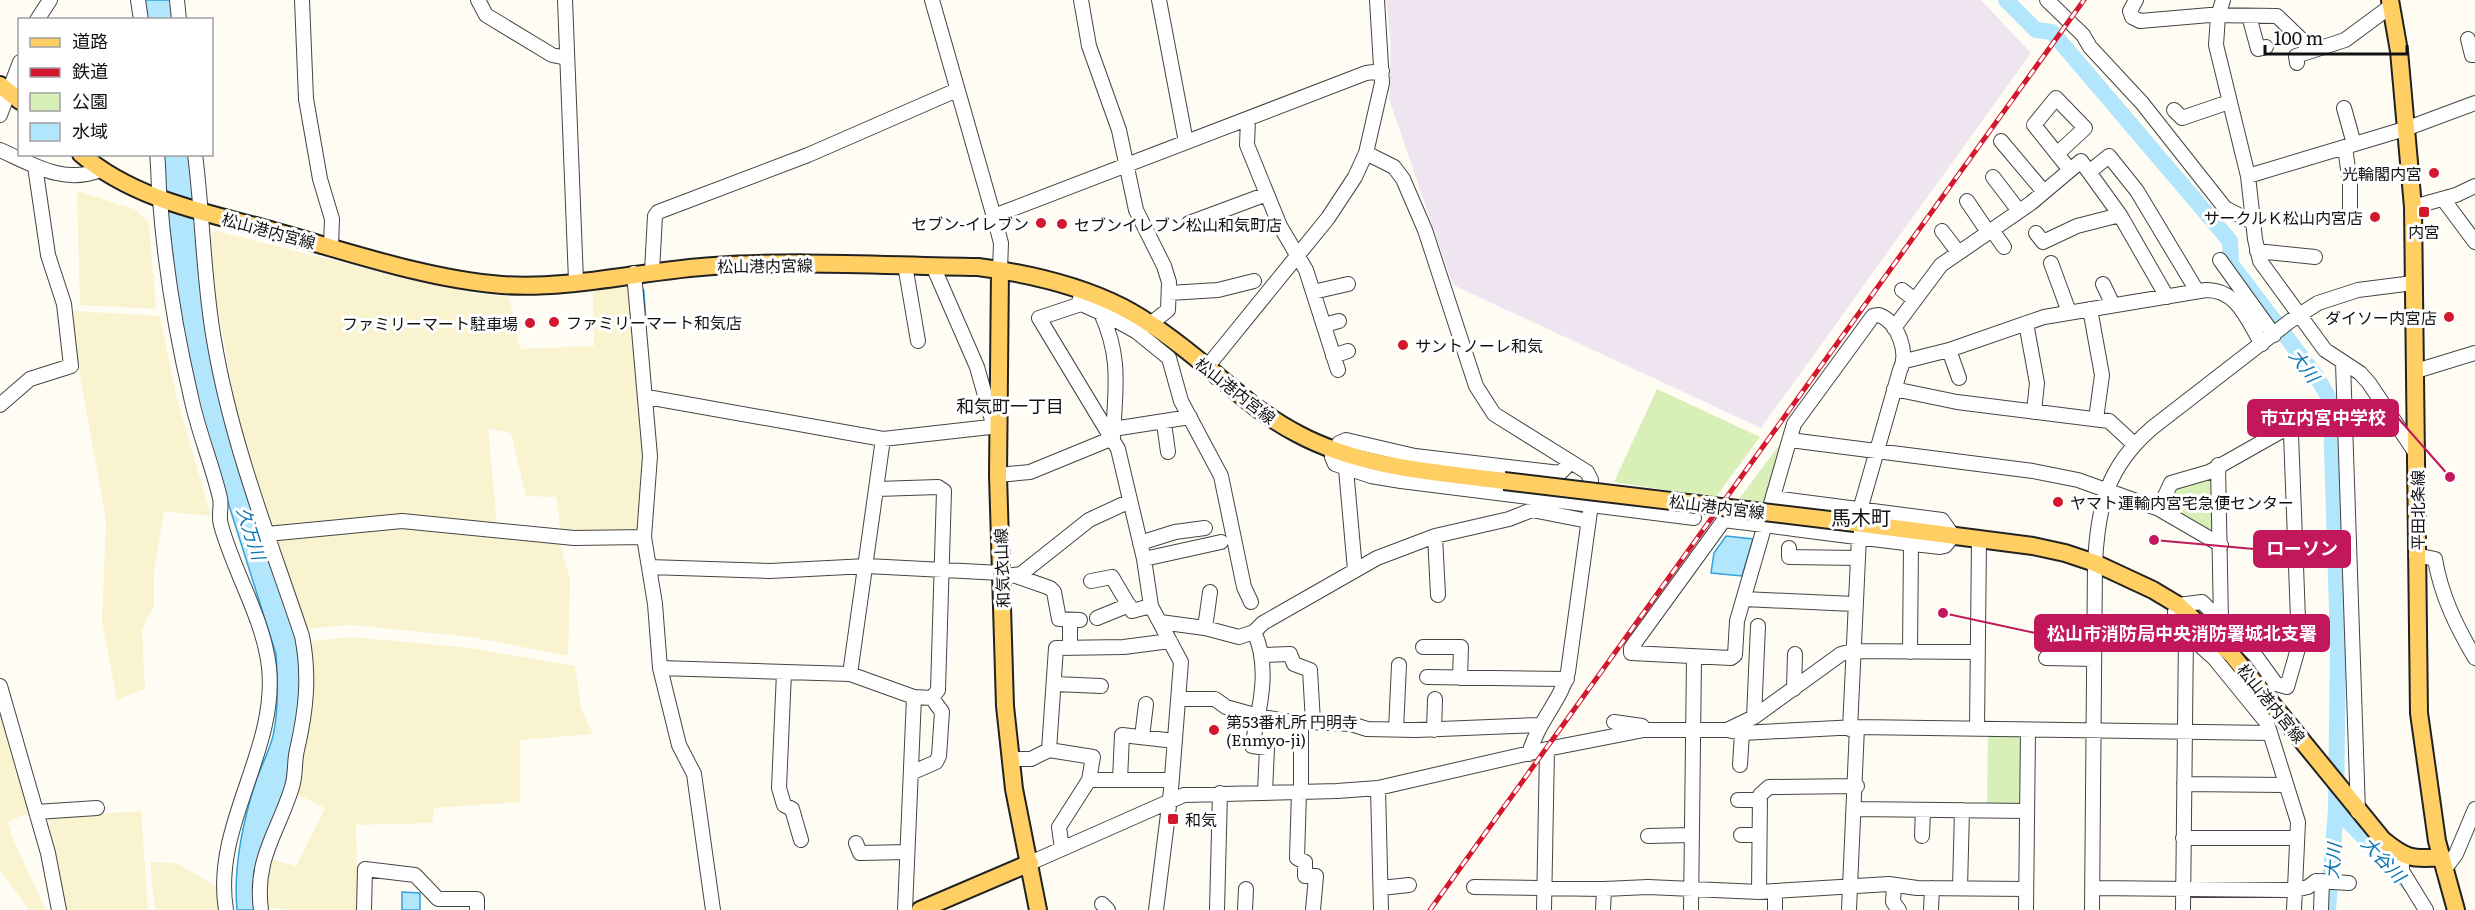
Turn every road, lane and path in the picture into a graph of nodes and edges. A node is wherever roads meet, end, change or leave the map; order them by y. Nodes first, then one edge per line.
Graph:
1 (49, 0) edge
2 (61, 0) edge
3 (138, 0) edge
4 (177, 0) edge
5 (302, 0) edge
6 (478, 0) edge
7 (565, 0) edge
8 (932, 0) edge
9 (1081, 0) edge
10 (1159, 0) edge
11 (1377, 0) edge
12 (2047, 0) edge
13 (2136, 0) edge
14 (2223, 0) edge
15 (2390, 3) edge
16 (2217, 16) junction
17 (2249, 16) junction
18 (38, 18) edge
19 (141, 18) edge
20 (179, 18) edge
21 (2468, 39) dead end
22 (2265, 47) dead end
23 (2307, 52) junction
24 (2475, 54) edge
25 (567, 58) junction
26 (2297, 63) dead end
27 (18, 68) edge
28 (1382, 71) junction
29 (957, 90) junction
30 (9, 93) edge
31 (2229, 102) junction
32 (2475, 103) edge
33 (2344, 108) dead end
34 (2174, 110) dead end
35 (0, 115) edge
36 (1248, 119) junction
37 (2408, 128) junction
38 (2001, 141) dead end
39 (1186, 142) junction
40 (2349, 146) junction
41 (0, 150) edge
42 (1366, 153) junction
43 (2056, 154) dead end
44 (83, 156) edge
45 (157, 156) edge
46 (195, 156) edge
47 (1128, 164) junction
48 (35, 166) junction
49 (100, 170) junction
50 (2070, 170) junction
51 (2089, 172) junction
52 (2248, 176) junction
53 (1992, 177) dead end
54 (2475, 186) edge
55 (2044, 192) junction
56 (1267, 194) junction
57 (162, 198) junction
58 (2443, 199) junction
59 (1967, 201) dead end
60 (2413, 207) junction
61 (200, 211) junction
62 (2019, 211) junction
63 (2120, 215) junction
64 (993, 216) junction
65 (2350, 216) dead end
66 (2253, 222) junction
67 (1189, 223) dead end
68 (1942, 231) dead end
69 (1990, 231) junction
70 (2036, 233) dead end
71 (2475, 242) edge
72 (330, 246) junction
73 (2004, 247) dead end
74 (2257, 251) junction
75 (1958, 252) junction
76 (1299, 255) junction
77 (2315, 257) dead end
78 (2220, 260) dead end
79 (2051, 264) dead end
80 (905, 266) junction
81 (933, 266) junction
82 (1000, 270) junction
83 (652, 271) junction
84 (634, 273) junction
85 (576, 281) junction
86 (1254, 281) dead end
87 (2413, 283) junction
88 (1348, 284) dead end
89 (2103, 284) dead end
90 (1902, 290) dead end
91 (2197, 291) junction
92 (1313, 292) junction
93 (1169, 293) junction
94 (2167, 297) junction
95 (1081, 298) junction
96 (1915, 300) junction
97 (2113, 305) junction
98 (2090, 309) junction
99 (2069, 312) junction
100 (1101, 313) junction
101 (2295, 318) junction
102 (1339, 321) dead end
103 (2026, 322) junction
104 (1149, 325) junction
105 (1324, 325) junction
106 (1894, 328) junction
107 (2275, 334) junction
108 (918, 341) dead end
109 (2262, 344) junction
110 (1948, 350) junction
111 (1348, 351) dead end
112 (2475, 353) edge
113 (1333, 356) junction
114 (1905, 361) junction
115 (2343, 363) junction
116 (1207, 367) junction
117 (1338, 370) dead end
118 (2415, 371) junction
119 (1959, 378) dead end
120 (1894, 389) junction
121 (646, 397) junction
122 (0, 405) edge
123 (2034, 412) junction
124 (1190, 417) junction
125 (2096, 419) junction
126 (1164, 423) junction
127 (996, 426) junction
128 (1113, 433) junction
129 (883, 440) junction
130 (1790, 440) junction
131 (2134, 444) junction
132 (1334, 451) junction
133 (1168, 452) dead end
134 (1877, 452) junction
135 (2417, 455) junction
136 (1570, 463) junction
137 (2218, 465) junction
138 (1346, 469) junction
139 (998, 475) junction
140 (877, 489) junction
141 (2107, 489) junction
142 (1774, 498) junction
143 (1130, 501) junction
144 (1591, 504) junction
145 (2159, 509) junction
146 (1694, 518) dead end
147 (1588, 521) junction
148 (1858, 523) junction
149 (1765, 526) junction
150 (1205, 528) dead end
151 (267, 534) junction
152 (1435, 536) junction
153 (1953, 536) junction
154 (644, 537) junction
155 (1979, 539) junction
156 (1221, 542) dead end
157 (1140, 543) junction
158 (1911, 544) junction
159 (2221, 545) junction
160 (1789, 548) dead end
161 (2416, 555) junction
162 (1857, 558) junction
163 (1144, 559) junction
164 (2095, 563) junction
165 (867, 566) junction
166 (650, 567) junction
167 (942, 570) junction
168 (1355, 570) junction
169 (1005, 575) junction
170 (1091, 581) dead end
171 (1210, 592) dead end
172 (1438, 595) dead end
173 (1744, 599) junction
174 (1251, 603) dead end
175 (1854, 604) junction
176 (1129, 605) junction
177 (2178, 605) junction
178 (1150, 606) junction
179 (1097, 618) dead end
180 (2221, 621) junction
181 (1160, 622) junction
182 (1758, 626) dead end
183 (1205, 628) junction
184 (1254, 632) junction
185 (2186, 633) junction
186 (1170, 641) junction
187 (1423, 647) dead end
188 (1070, 648) junction
189 (1853, 651) junction
190 (1910, 652) junction
191 (1977, 652) junction
192 (1795, 654) dead end
193 (1262, 655) junction
194 (1694, 658) junction
195 (2046, 658) dead end
196 (2475, 658) edge
197 (2094, 659) junction
198 (1399, 665) dead end
199 (660, 668) junction
200 (784, 672) junction
201 (850, 674) junction
202 (1427, 677) dead end
203 (1460, 678) junction
204 (1567, 679) junction
205 (1055, 684) junction
206 (0, 686) edge
207 (1101, 686) dead end
208 (1794, 689) junction
209 (914, 697) junction
210 (933, 698) junction
211 (1178, 699) junction
212 (1435, 699) dead end
213 (2, 703) edge
214 (1146, 704) dead end
215 (1258, 716) junction
216 (1754, 717) junction
217 (1307, 722) junction
218 (1614, 722) dead end
219 (1539, 725) junction
220 (1854, 728) junction
221 (1434, 729) junction
222 (1692, 729) junction
223 (1977, 729) junction
224 (1396, 730) junction
225 (1644, 730) junction
226 (1728, 730) junction
227 (2028, 730) junction
228 (2094, 731) junction
229 (2184, 732) junction
230 (1742, 733) junction
231 (2270, 733) junction
232 (1142, 738) junction
233 (1175, 741) junction
234 (1546, 749) junction
235 (1049, 750) junction
236 (1529, 754) junction
237 (1010, 759) junction
238 (1740, 765) dead end
239 (911, 773) junction
240 (1089, 780) junction
241 (1120, 780) junction
242 (1172, 780) junction
243 (2184, 784) junction
244 (2284, 785) junction
245 (1857, 786) junction
246 (1378, 788) junction
247 (1265, 792) junction
248 (1300, 792) junction
249 (1220, 793) junction
250 (1738, 800) dead end
251 (1760, 800) junction
252 (1169, 802) junction
253 (97, 807) dead end
254 (2475, 808) edge
255 (1855, 809) junction
256 (1923, 810) junction
257 (1962, 810) junction
258 (2027, 811) junction
259 (36, 812) junction
260 (2358, 812) junction
261 (1691, 835) junction
262 (1741, 835) dead end
263 (1759, 835) junction
264 (1648, 836) dead end
265 (1922, 836) dead end
266 (2183, 838) junction
267 (2297, 838) junction
268 (801, 840) dead end
269 (856, 843) dead end
270 (1062, 849) junction
271 (908, 852) junction
272 (2402, 856) junction
273 (1030, 864) junction
274 (2443, 864) junction
275 (1409, 885) dead end
276 (1851, 885) junction
277 (1894, 885) junction
278 (1474, 887) dead end
279 (1381, 888) junction
280 (1932, 888) junction
281 (1960, 888) junction
282 (2093, 888) junction
283 (2183, 888) junction
284 (1246, 889) dead end
285 (1546, 889) junction
286 (1604, 889) junction
287 (1690, 889) junction
288 (2026, 889) junction
289 (2295, 890) junction
290 (1775, 891) junction
291 (1759, 892) junction
292 (59, 910) edge
293 (226, 910) edge
294 (261, 910) edge
295 (364, 910) edge
296 (477, 910) edge
297 (713, 910) edge
298 (905, 910) edge
299 (920, 910) edge
300 (1038, 910) edge
301 (1156, 910) edge
302 (1217, 910) edge
303 (1245, 910) edge
304 (1313, 910) edge
305 (1381, 910) edge
306 (1544, 910) edge
307 (1603, 910) edge
308 (1691, 910) edge
309 (1775, 910) edge
310 (1849, 910) edge
311 (1899, 910) edge
312 (1931, 910) edge
313 (2026, 910) edge
314 (2092, 910) edge
315 (2183, 910) edge
316 (2294, 910) edge
317 (2321, 910) edge
318 (2426, 910) edge
319 (2457, 910) edge

1 - 2 street
1 - 18 street
3 - 19 street
4 - 20 street
5 - 72 street
6 - 25 street
7 - 25 street
8 - 29 street
9 - 47 street
10 - 39 street
11 - 28 street
12 - 66 street
13 - 16 street
14 - 16 street
15 - 23 street
15 - 37 main road, 平田北条線
16 - 17 street
16 - 31 street
17 - 22 street
17 - 23 street
21 - 24 street
23 - 26 street
25 - 85 street
27 - 30 street
28 - 36 street
28 - 42 street
29 - 64 street
29 - 83 street
30 - 35 street
31 - 34 street
31 - 52 street
32 - 37 street
33 - 40 street
36 - 39 street
36 - 56 street
37 - 40 street
37 - 60 main road, 平田北条線
38 - 55 street
39 - 47 street
40 - 52 street
40 - 65 street
41 - 48 street
42 - 76 street
42 - 136 street
43 - 50 street
44 - 49 main road, 松山港内宮線
45 - 57 street
46 - 61 street
47 - 64 street
47 - 93 street
48 - 49 street
48 - 122 street
49 - 57 main road, 松山港内宮線
50 - 51 street
50 - 55 street
51 - 63 street
51 - 91 street
52 - 66 street
53 - 62 street
54 - 58 street
55 - 62 street
56 - 67 street
56 - 76 street
57 - 61 main road, 松山港内宮線
57 - 293 street
58 - 60 street
58 - 71 street
59 - 69 street
60 - 87 main road, 平田北条線
61 - 72 main road, 松山港内宮線
61 - 151 street
62 - 69 street
63 - 70 street
63 - 94 street
64 - 82 street
66 - 74 street
68 - 75 street
69 - 73 street
69 - 75 street
72 - 85 main road, 松山港内宮線
74 - 77 street
74 - 101 street
75 - 96 street
76 - 92 street
76 - 116 street
78 - 107 street
79 - 99 street
80 - 81 main road, 松山港内宮線
80 - 83 main road, 松山港内宮線
80 - 108 street
81 - 82 main road, 松山港内宮線
81 - 127 street
82 - 95 main road, 松山港内宮線
82 - 127 main road, 和気衣山線
83 - 84 main road, 松山港内宮線
84 - 85 main road, 松山港内宮線
84 - 121 street
86 - 93 street
87 - 101 street
87 - 118 main road, 平田北条線
88 - 92 street
89 - 97 street
90 - 96 street
91 - 94 street
91 - 109 street
92 - 105 street
93 - 104 street
94 - 97 street
95 - 100 street
95 - 104 main road, 松山港内宮線
95 - 128 street
96 - 106 street
97 - 98 street
98 - 99 street
98 - 125 street
99 - 103 street
100 - 124 street
100 - 128 street
101 - 107 street
101 - 115 street
102 - 105 street
103 - 110 street
103 - 123 street
104 - 116 main road, 松山港内宮線
105 - 113 street
106 - 114 street
106 - 130 street
107 - 109 street
109 - 131 street
110 - 114 street
110 - 119 street
111 - 113 street
112 - 118 street
113 - 117 street
114 - 120 street
115 - 135 street
115 - 260 street
116 - 132 main road, 松山港内宮線
118 - 135 main road, 平田北条線
120 - 123 street
120 - 134 street
121 - 129 street
121 - 154 street
123 - 125 street
124 - 126 street
124 - 174 street
125 - 131 street
126 - 128 street
126 - 133 street
127 - 129 street
127 - 139 main road, 和気衣山線
128 - 139 street
128 - 143 street
129 - 140 street
130 - 134 street
130 - 142 street
131 - 141 street
132 - 136 street
132 - 138 street
132 - 148 main road, 松山港内宮線, bridge
134 - 141 street
134 - 148 street
135 - 161 main road, 平田北条線
136 - 144 street
137 - 145 street
137 - 159 street
137 - 180 street
138 - 144 street
138 - 168 street
139 - 169 main road, 和気衣山線
140 - 165 street
140 - 167 street
141 - 145 street
141 - 164 street
142 - 148 street
142 - 149 street
143 - 157 street
143 - 169 street
144 - 146 street
144 - 147 street
145 - 159 street
147 - 152 street
147 - 204 street
148 - 149 street
148 - 153 main road, 松山港内宮線
148 - 158 street
148 - 162 street
149 - 173 street
149 - 194 street
150 - 157 street
151 - 154 street
151 - 294 street
152 - 168 street
152 - 172 street
153 - 155 main road, 松山港内宮線
153 - 158 street
154 - 166 street
155 - 164 main road, 松山港内宮線
155 - 191 street
156 - 163 street
157 - 163 street
158 - 190 street
159 - 180 street
160 - 162 street
161 - 196 street
161 - 274 main road, 平田北条線
162 - 175 street
163 - 178 street
164 - 177 main road, 松山港内宮線
164 - 197 street
165 - 166 street
165 - 167 street
165 - 201 street
166 - 199 street
167 - 169 street
167 - 210 street
168 - 184 street
169 - 188 street
169 - 237 main road, 和気衣山線
170 - 176 street
171 - 183 street
173 - 175 street
173 - 194 street
175 - 189 street
176 - 178 street
176 - 179 street
177 - 180 street
177 - 185 street
177 - 260 main road, 松山港内宮線
178 - 181 street
181 - 183 street
181 - 186 street
182 - 216 street
183 - 184 street
184 - 193 street
185 - 229 street
185 - 231 street
186 - 188 street
186 - 211 street
187 - 203 street
188 - 205 street
189 - 190 street
189 - 208 street
189 - 220 street
190 - 191 street
191 - 223 street
192 - 208 street
193 - 215 street
193 - 217 street
194 - 222 street
195 - 197 street
197 - 228 street
198 - 224 street
199 - 200 street
199 - 297 street
200 - 201 street
200 - 268 street
201 - 209 street
202 - 203 street
203 - 204 street
204 - 219 street
205 - 207 street
205 - 235 street
206 - 213 street
208 - 216 street
209 - 210 street
209 - 239 street
210 - 239 street
211 - 215 street
211 - 233 street
212 - 221 street
213 - 259 street
214 - 232 street
215 - 217 street
215 - 247 street
216 - 226 street
217 - 224 street
217 - 248 street
218 - 225 street
219 - 221 street
219 - 236 street
220 - 223 street
220 - 230 street
220 - 245 street
221 - 224 street
222 - 225 street
222 - 226 street
222 - 261 street
223 - 227 street
225 - 234 street
226 - 230 street
227 - 228 street
227 - 258 street
228 - 229 street
228 - 282 street
229 - 231 street
229 - 243 street
230 - 238 street
231 - 244 street
232 - 233 street
232 - 241 street
233 - 242 street
234 - 236 street
234 - 285 street
235 - 237 street
235 - 240 street
236 - 246 street
237 - 273 main road, 和気衣山線
239 - 271 street
240 - 241 street
240 - 270 street
241 - 242 street
242 - 252 street
243 - 244 street
243 - 266 street
244 - 267 street
245 - 251 street
245 - 255 street
246 - 248 street
246 - 279 street
247 - 248 street
247 - 249 street
248 - 304 street
249 - 252 street
249 - 302 street
250 - 251 street
251 - 263 street
252 - 270 street
252 - 301 street
253 - 259 street
254 - 274 street
255 - 256 street
255 - 276 street
256 - 257 street
256 - 265 street
257 - 258 street
257 - 281 street
258 - 288 street
259 - 292 street
260 - 272 main road, 松山港内宮線
261 - 264 street
261 - 287 street
262 - 263 street
263 - 291 street
266 - 267 street
266 - 283 street
267 - 289 street
269 - 271 street
270 - 273 street
271 - 298 street
272 - 274 main road
272 - 318 street
273 - 299 main road
273 - 300 main road, 和気衣山線
274 - 319 main road, 平田北条線
275 - 279 street
276 - 277 street
276 - 290 street
276 - 310 street
277 - 280 street
277 - 311 street
278 - 285 street
279 - 305 street
280 - 281 street
280 - 312 street
281 - 288 street
282 - 283 street
282 - 314 street
283 - 289 street
283 - 315 street
284 - 303 street
285 - 286 street
285 - 306 street
286 - 287 street
286 - 307 street
287 - 291 street
287 - 308 street
288 - 313 street
289 - 316 street
289 - 317 street
290 - 291 street
290 - 309 street
295 - 296 street

